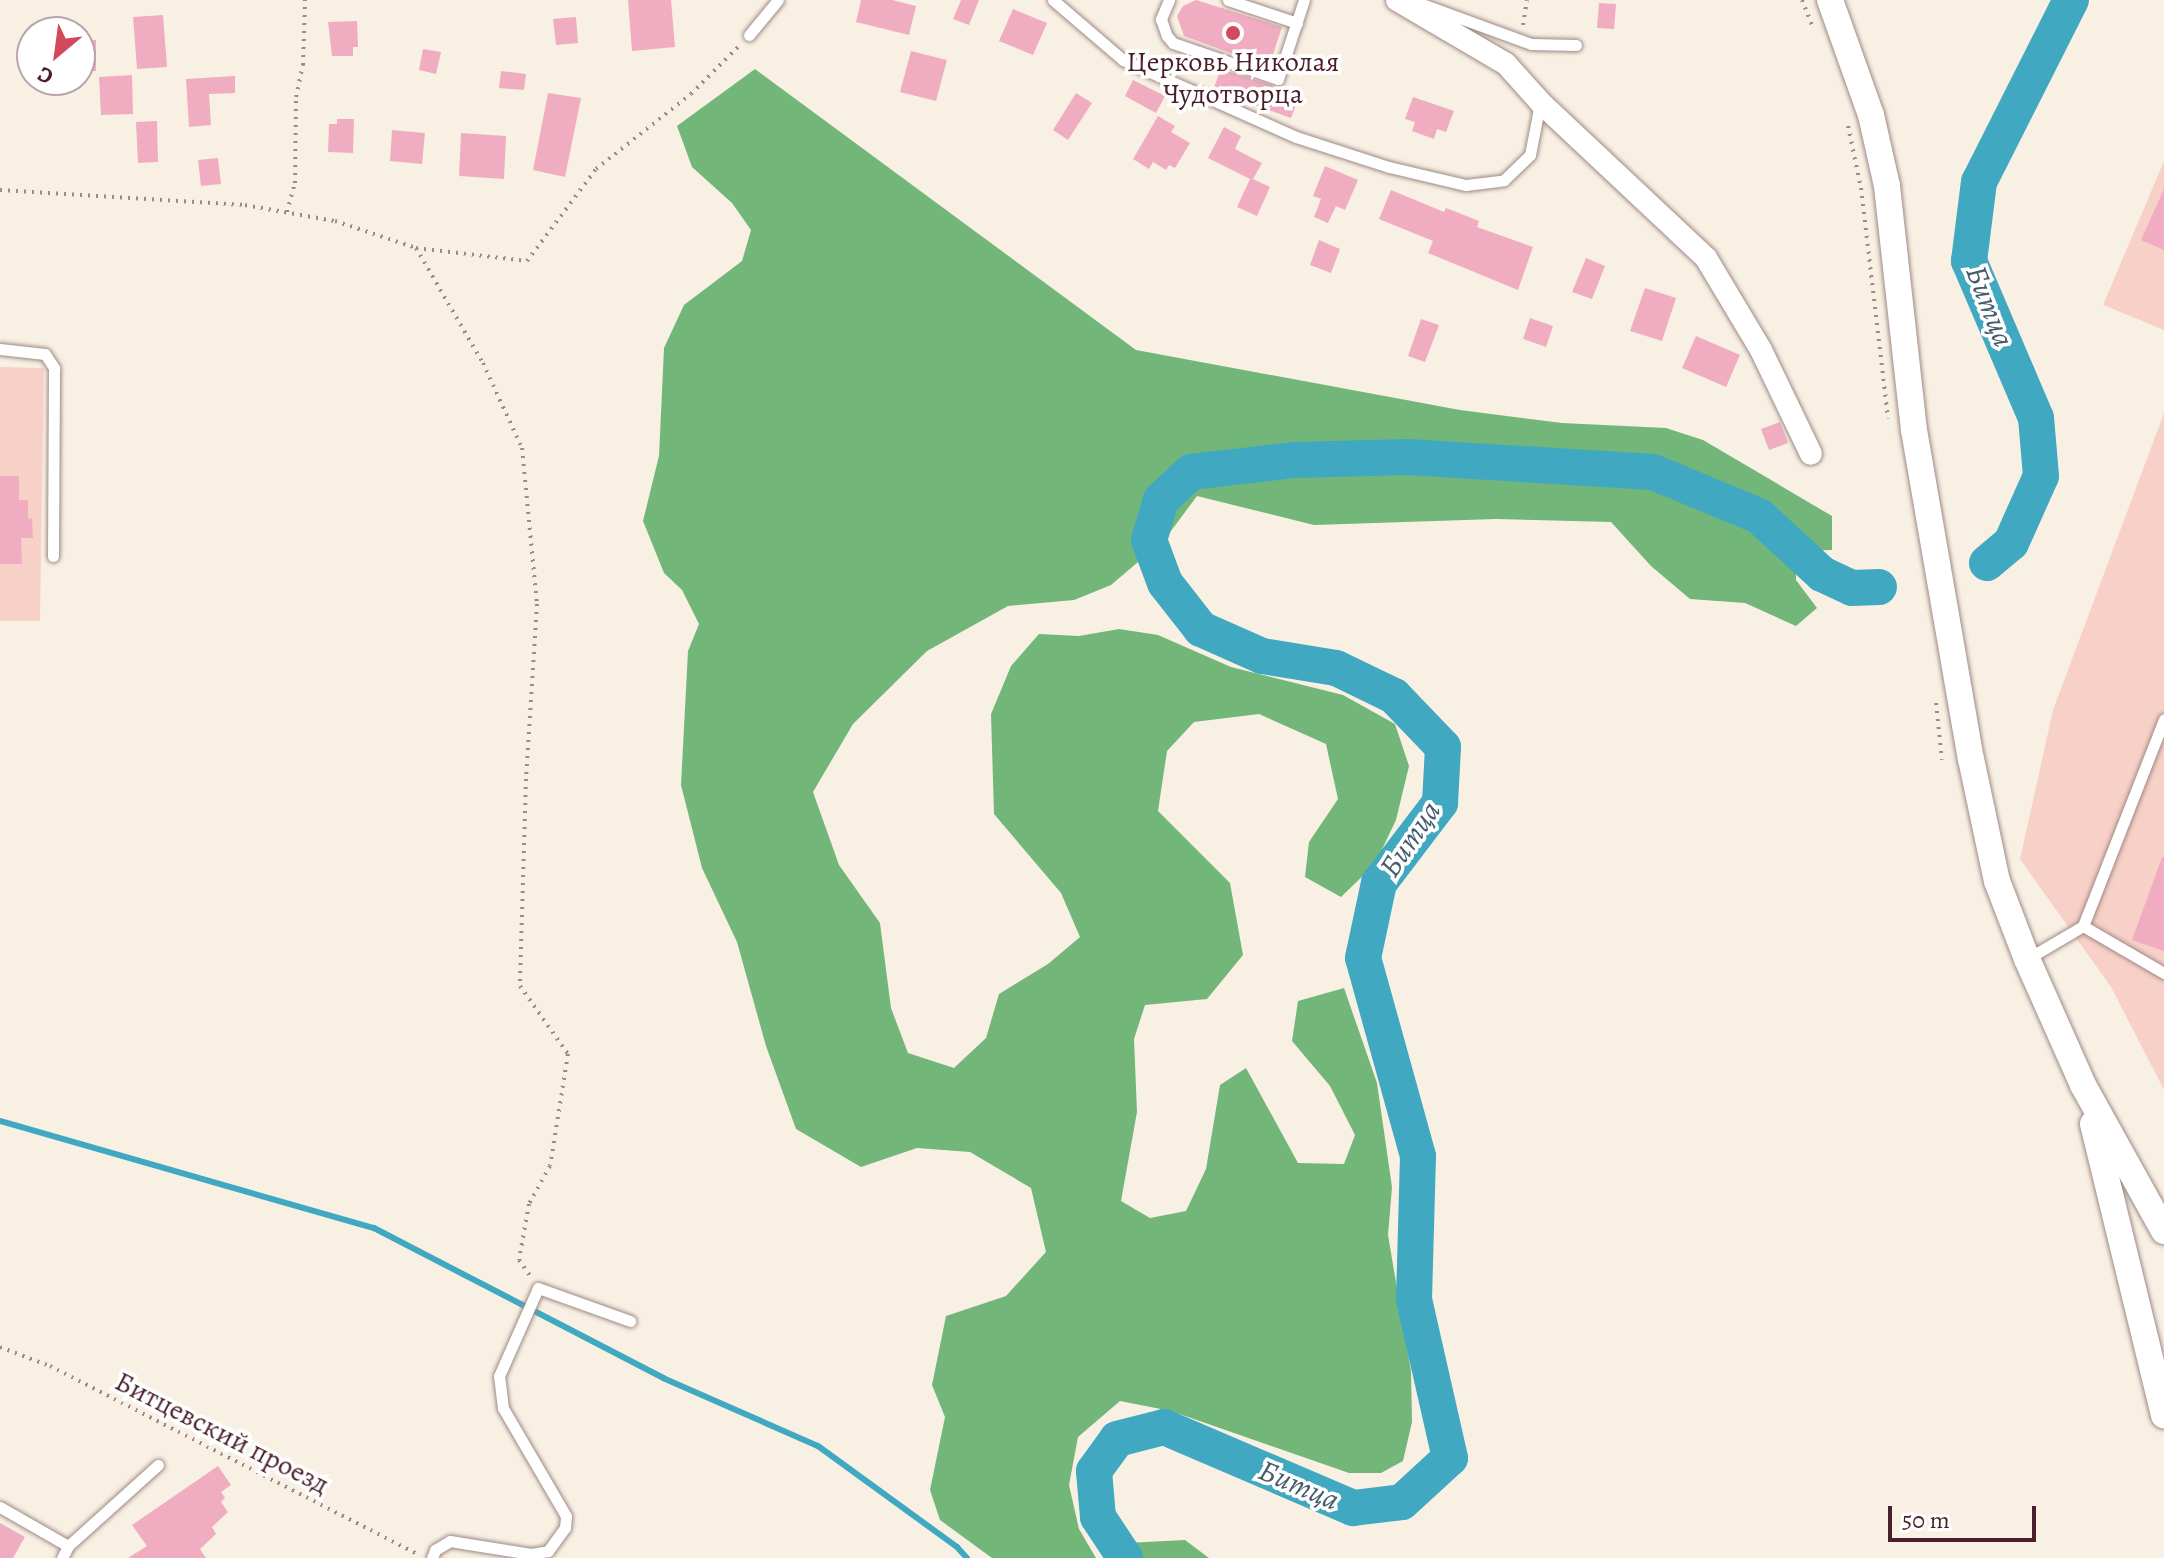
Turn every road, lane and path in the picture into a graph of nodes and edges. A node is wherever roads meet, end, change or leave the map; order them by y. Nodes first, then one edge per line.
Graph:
1 (305, 0) edge
2 (778, 0) edge
3 (1053, 0) edge
4 (1169, 0) edge
5 (1228, 0) edge
6 (1304, 0) edge
7 (1397, 0) edge
8 (1410, 0) edge
9 (1527, 0) edge
10 (1802, 0) edge
11 (1830, 0) edge
12 (1297, 23) junction
13 (1814, 28) dead end
14 (749, 35) joint
15 (1521, 39) junction
16 (1576, 45) dead end
17 (1541, 103) junction
18 (1847, 121) dead end
19 (0, 190) edge
20 (287, 213) junction
21 (416, 248) junction
22 (0, 349) edge
23 (1888, 420) dead end
24 (1811, 454) dead end
25 (53, 556) dead end
26 (1936, 698) dead end
27 (2164, 719) edge
28 (1942, 760) dead end
29 (2083, 926) junction
30 (2027, 959) junction
31 (2164, 973) edge
32 (2083, 1085) junction
33 (2164, 1231) edge
34 (538, 1288) junction
35 (630, 1321) dead end
36 (0, 1347) edge
37 (2164, 1415) edge
38 (158, 1465) dead end
39 (0, 1507) edge
40 (68, 1546) junction
41 (62, 1558) edge
42 (425, 1558) edge
43 (432, 1558) edge

1 - 20 path
2 - 14 lane
3 - 17 lane
4 - 12 lane
5 - 12 lane
6 - 12 lane
7 - 17 street
8 - 15 lane
9 - 15 path
10 - 13 path
11 - 30 street
14 - 21 path
15 - 16 lane
17 - 24 street
18 - 23 path
19 - 20 path
20 - 21 path
21 - 34 path
22 - 25 lane
26 - 28 path
27 - 29 lane
29 - 30 lane
29 - 31 lane
30 - 32 street
32 - 33 street
32 - 37 street
34 - 35 lane
34 - 43 lane
36 - 42 path, Битцевский проезд
38 - 40 lane
39 - 40 lane
40 - 41 lane

